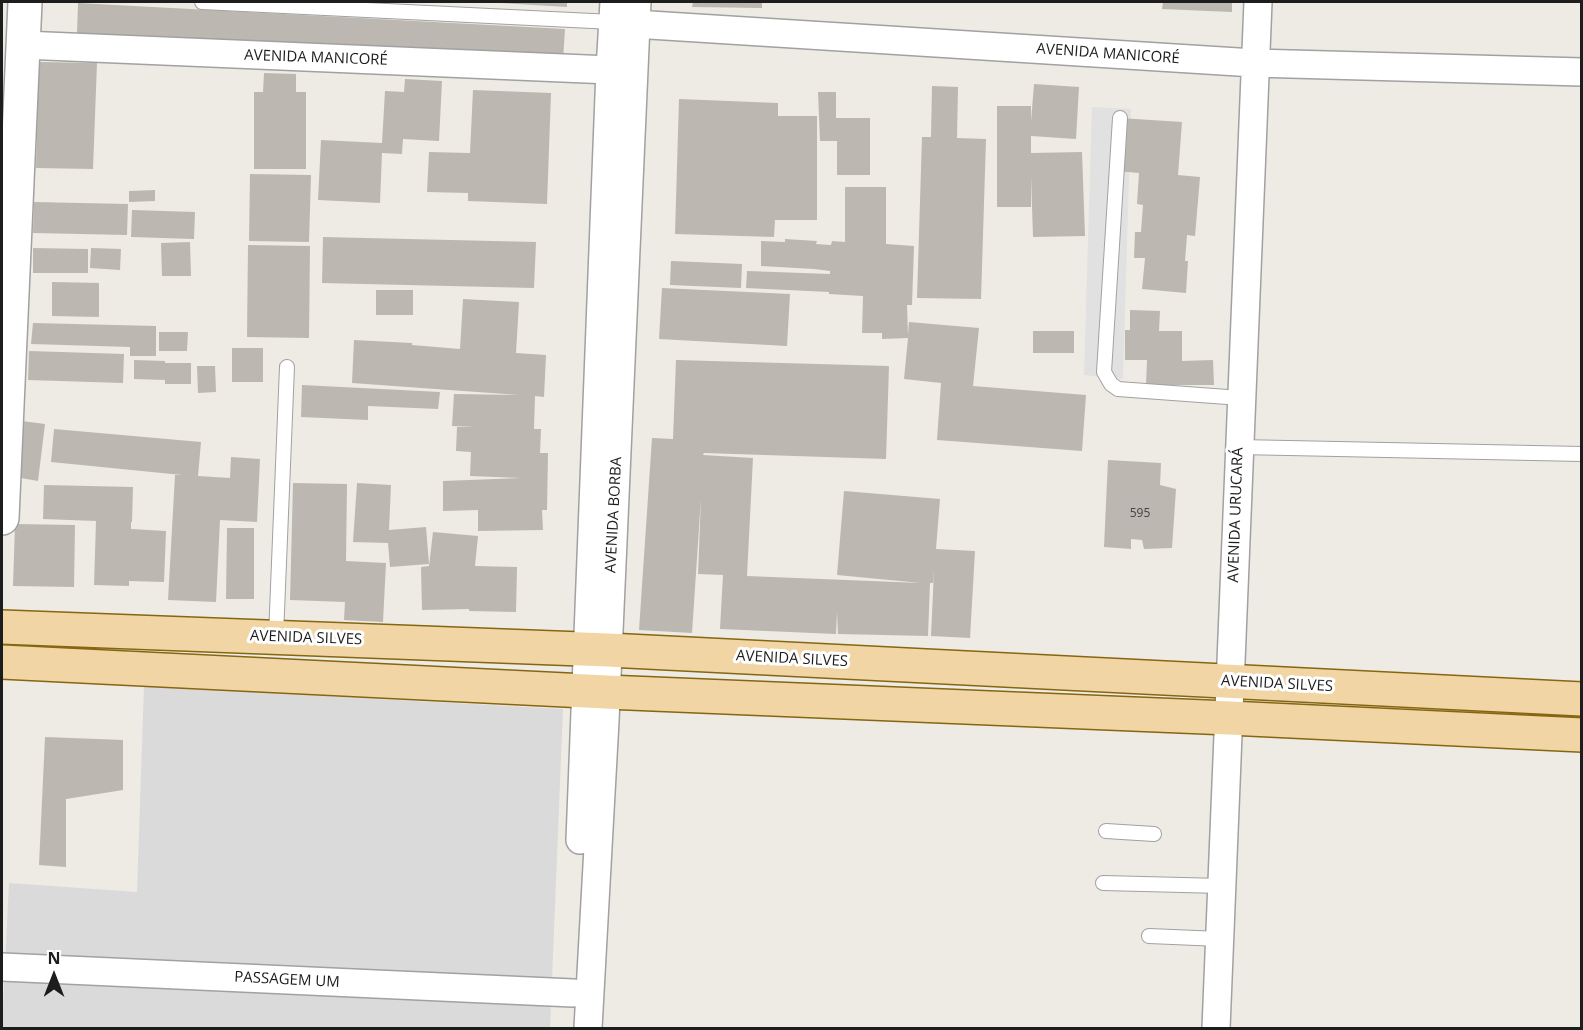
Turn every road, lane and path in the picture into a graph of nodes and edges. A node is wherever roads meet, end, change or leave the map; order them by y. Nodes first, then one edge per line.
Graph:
1 (25, 2) edge
2 (202, 2) edge
3 (1258, 2) edge
4 (625, 12) edge
5 (23, 45) junction
6 (1254, 63) junction
7 (610, 70) junction
8 (1581, 72) edge
9 (1120, 118) dead end
10 (287, 367) dead end
11 (1241, 398) junction
12 (1239, 447) junction
13 (1581, 454) edge
14 (2, 518) edge
15 (2, 627) edge
16 (276, 636) junction
17 (597, 649) junction
18 (2, 662) edge
19 (1229, 681) junction
20 (596, 692) junction
21 (1581, 699) edge
22 (1229, 718) junction
23 (1581, 735) edge
24 (1106, 831) dead end
25 (1154, 834) dead end
26 (1103, 882) dead end
27 (1222, 886) junction
28 (1149, 936) dead end
29 (1220, 939) junction
30 (2, 967) edge
31 (573, 993) junction
32 (571, 1029) edge
33 (588, 1029) edge
34 (1216, 1029) edge

1 - 5 street
2 - 4 lane
3 - 6 street, AVENIDA URUCARÁ
4 - 6 street, AVENIDA MANICORÉ
4 - 7 street, AVENIDA BORBA
4 - 17 street, AVENIDA BORBA
5 - 7 street, AVENIDA MANICORÉ
5 - 14 street
6 - 8 street, AVENIDA MANICORÉ
6 - 11 street, AVENIDA URUCARÁ
7 - 17 street, AVENIDA BORBA
9 - 11 lane
10 - 16 lane
11 - 12 street, AVENIDA URUCARÁ
12 - 13 lane
12 - 19 street, AVENIDA URUCARÁ
15 - 16 main road, AVENIDA SILVES
16 - 17 main road, AVENIDA SILVES
17 - 19 main road, AVENIDA SILVES
17 - 20 street, AVENIDA BORBA
18 - 20 main road
19 - 21 main road, AVENIDA SILVES
19 - 22 street, AVENIDA URUCARÁ
20 - 22 main road
20 - 31 street, AVENIDA BORBA
20 - 33 street, AVENIDA BORBA
22 - 23 main road
22 - 27 street, AVENIDA URUCARÁ
24 - 25 lane
26 - 27 lane
27 - 29 street, AVENIDA URUCARÁ
28 - 29 lane
29 - 34 street, AVENIDA URUCARÁ
30 - 31 street, PASSAGEM UM
31 - 32 street, AVENIDA BORBA

